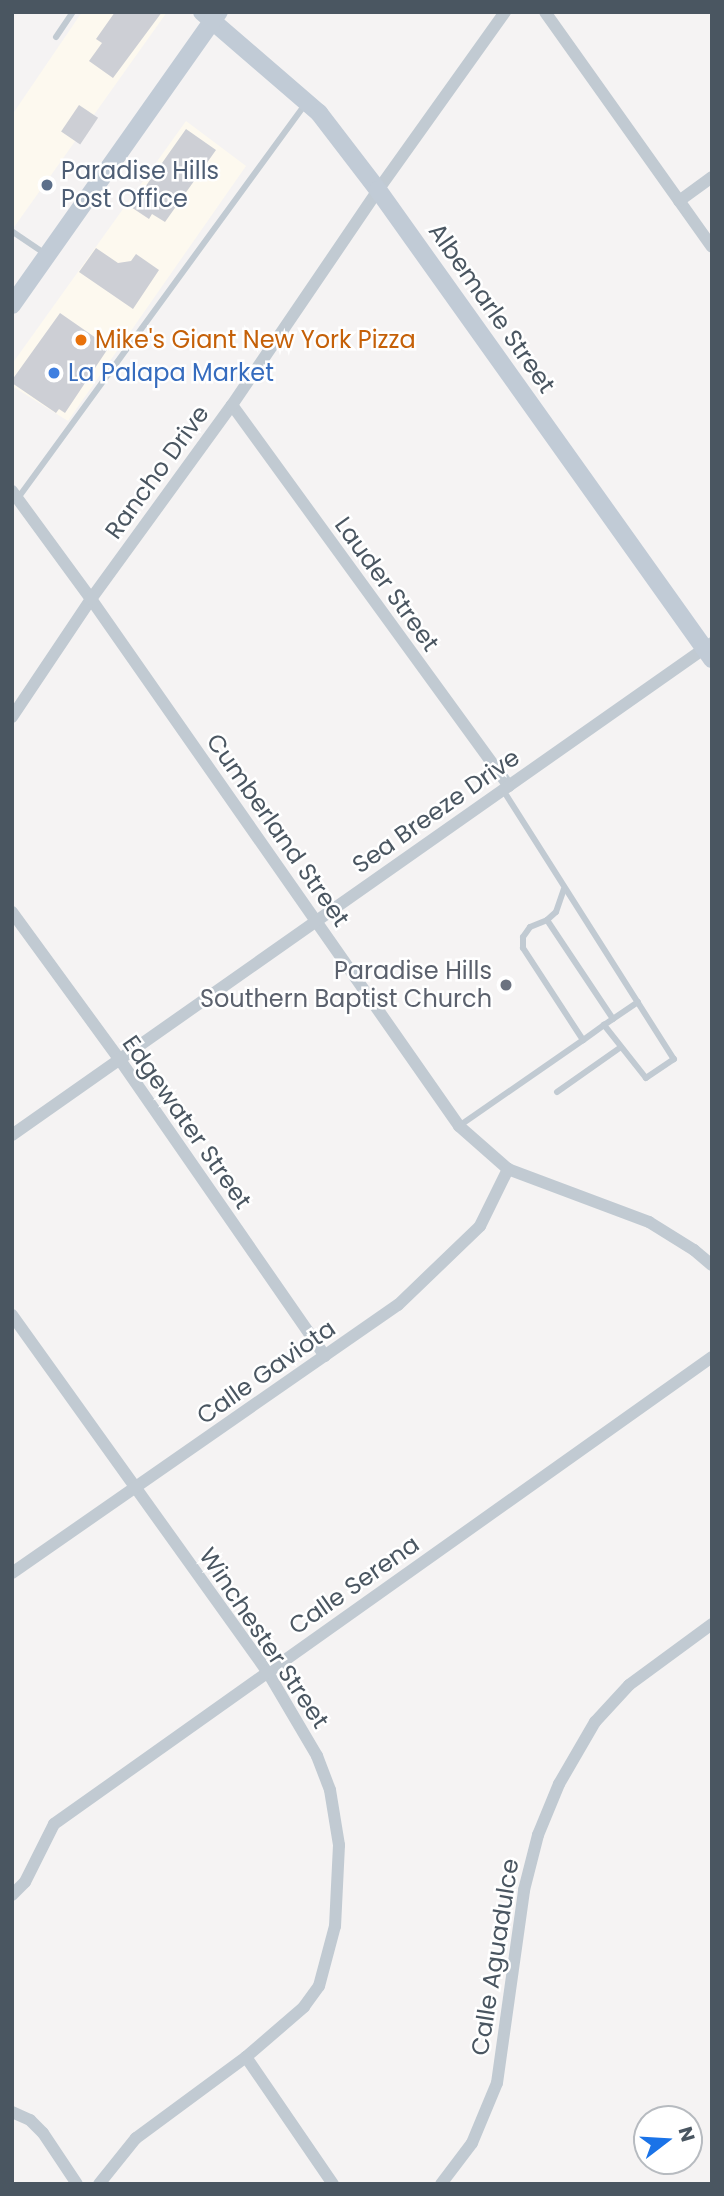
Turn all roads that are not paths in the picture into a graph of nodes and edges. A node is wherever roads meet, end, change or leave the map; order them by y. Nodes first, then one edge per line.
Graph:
1 (73, 12) edge
2 (505, 12) edge
3 (545, 12) edge
4 (212, 15) edge
5 (56, 37) dead end
6 (307, 102) junction
7 (712, 177) edge
8 (378, 190) junction
9 (679, 201) junction
10 (13, 232) edge
11 (712, 247) edge
12 (47, 255) junction
13 (12, 305) edge
14 (232, 405) junction
15 (15, 495) edge
16 (91, 599) junction
17 (709, 650) edge
18 (12, 717) edge
19 (506, 788) junction
20 (564, 889) junction
21 (12, 912) edge
22 (547, 919) junction
23 (317, 920) junction
24 (638, 1002) junction
25 (613, 1019) junction
26 (604, 1025) junction
27 (583, 1041) junction
28 (621, 1047) junction
29 (120, 1060) junction
30 (557, 1092) dead end
31 (459, 1126) junction
32 (12, 1135) edge
33 (508, 1169) junction
34 (712, 1265) edge
35 (12, 1315) edge
36 (325, 1356) junction
37 (712, 1357) edge
38 (135, 1486) junction
39 (12, 1573) edge
40 (710, 1630) edge
41 (267, 1671) junction
42 (12, 1895) edge
43 (246, 2057) junction
44 (12, 2112) edge
45 (77, 2184) edge
46 (99, 2184) edge
47 (333, 2184) edge
48 (441, 2184) edge

1 - 5 lane
2 - 8 street, Rancho Drive
3 - 9 street
4 - 6 street, Albemarle Street
4 - 12 street
6 - 8 street, Albemarle Street
6 - 15 lane
7 - 9 street
8 - 14 street, Rancho Drive
8 - 17 street, Albemarle Street
9 - 11 street
10 - 12 lane
12 - 13 street
14 - 16 street, Rancho Drive
14 - 19 street, Lauder Street
15 - 16 street, Cumberland Street
16 - 18 street, Rancho Drive
16 - 23 street, Cumberland Street
17 - 19 street, Sea Breeze Drive
19 - 20 lane
19 - 23 street, Sea Breeze Drive
20 - 22 lane
20 - 24 lane
21 - 29 street, Edgewater Street
22 - 25 lane
22 - 27 lane
23 - 29 street, Sea Breeze Drive
23 - 31 street, Cumberland Street
24 - 25 lane
24 - 28 lane
25 - 26 lane
26 - 27 lane
26 - 28 lane
27 - 31 lane
28 - 30 lane
29 - 32 street, Sea Breeze Drive
29 - 36 street, Edgewater Street
31 - 33 street, Cumberland Street
33 - 34 street, Cumberland Street
33 - 36 street, Calle Gaviota
35 - 38 street, Winchester Street
36 - 38 street, Calle Gaviota
37 - 41 street, Calle Serena
38 - 39 street, Calle Gaviota
38 - 41 street, Winchester Street
40 - 48 street, Calle Aguadulce
41 - 42 street, Calle Serena
41 - 43 street, Winchester Street
43 - 46 street, Winchester Street
43 - 47 street
44 - 45 street

